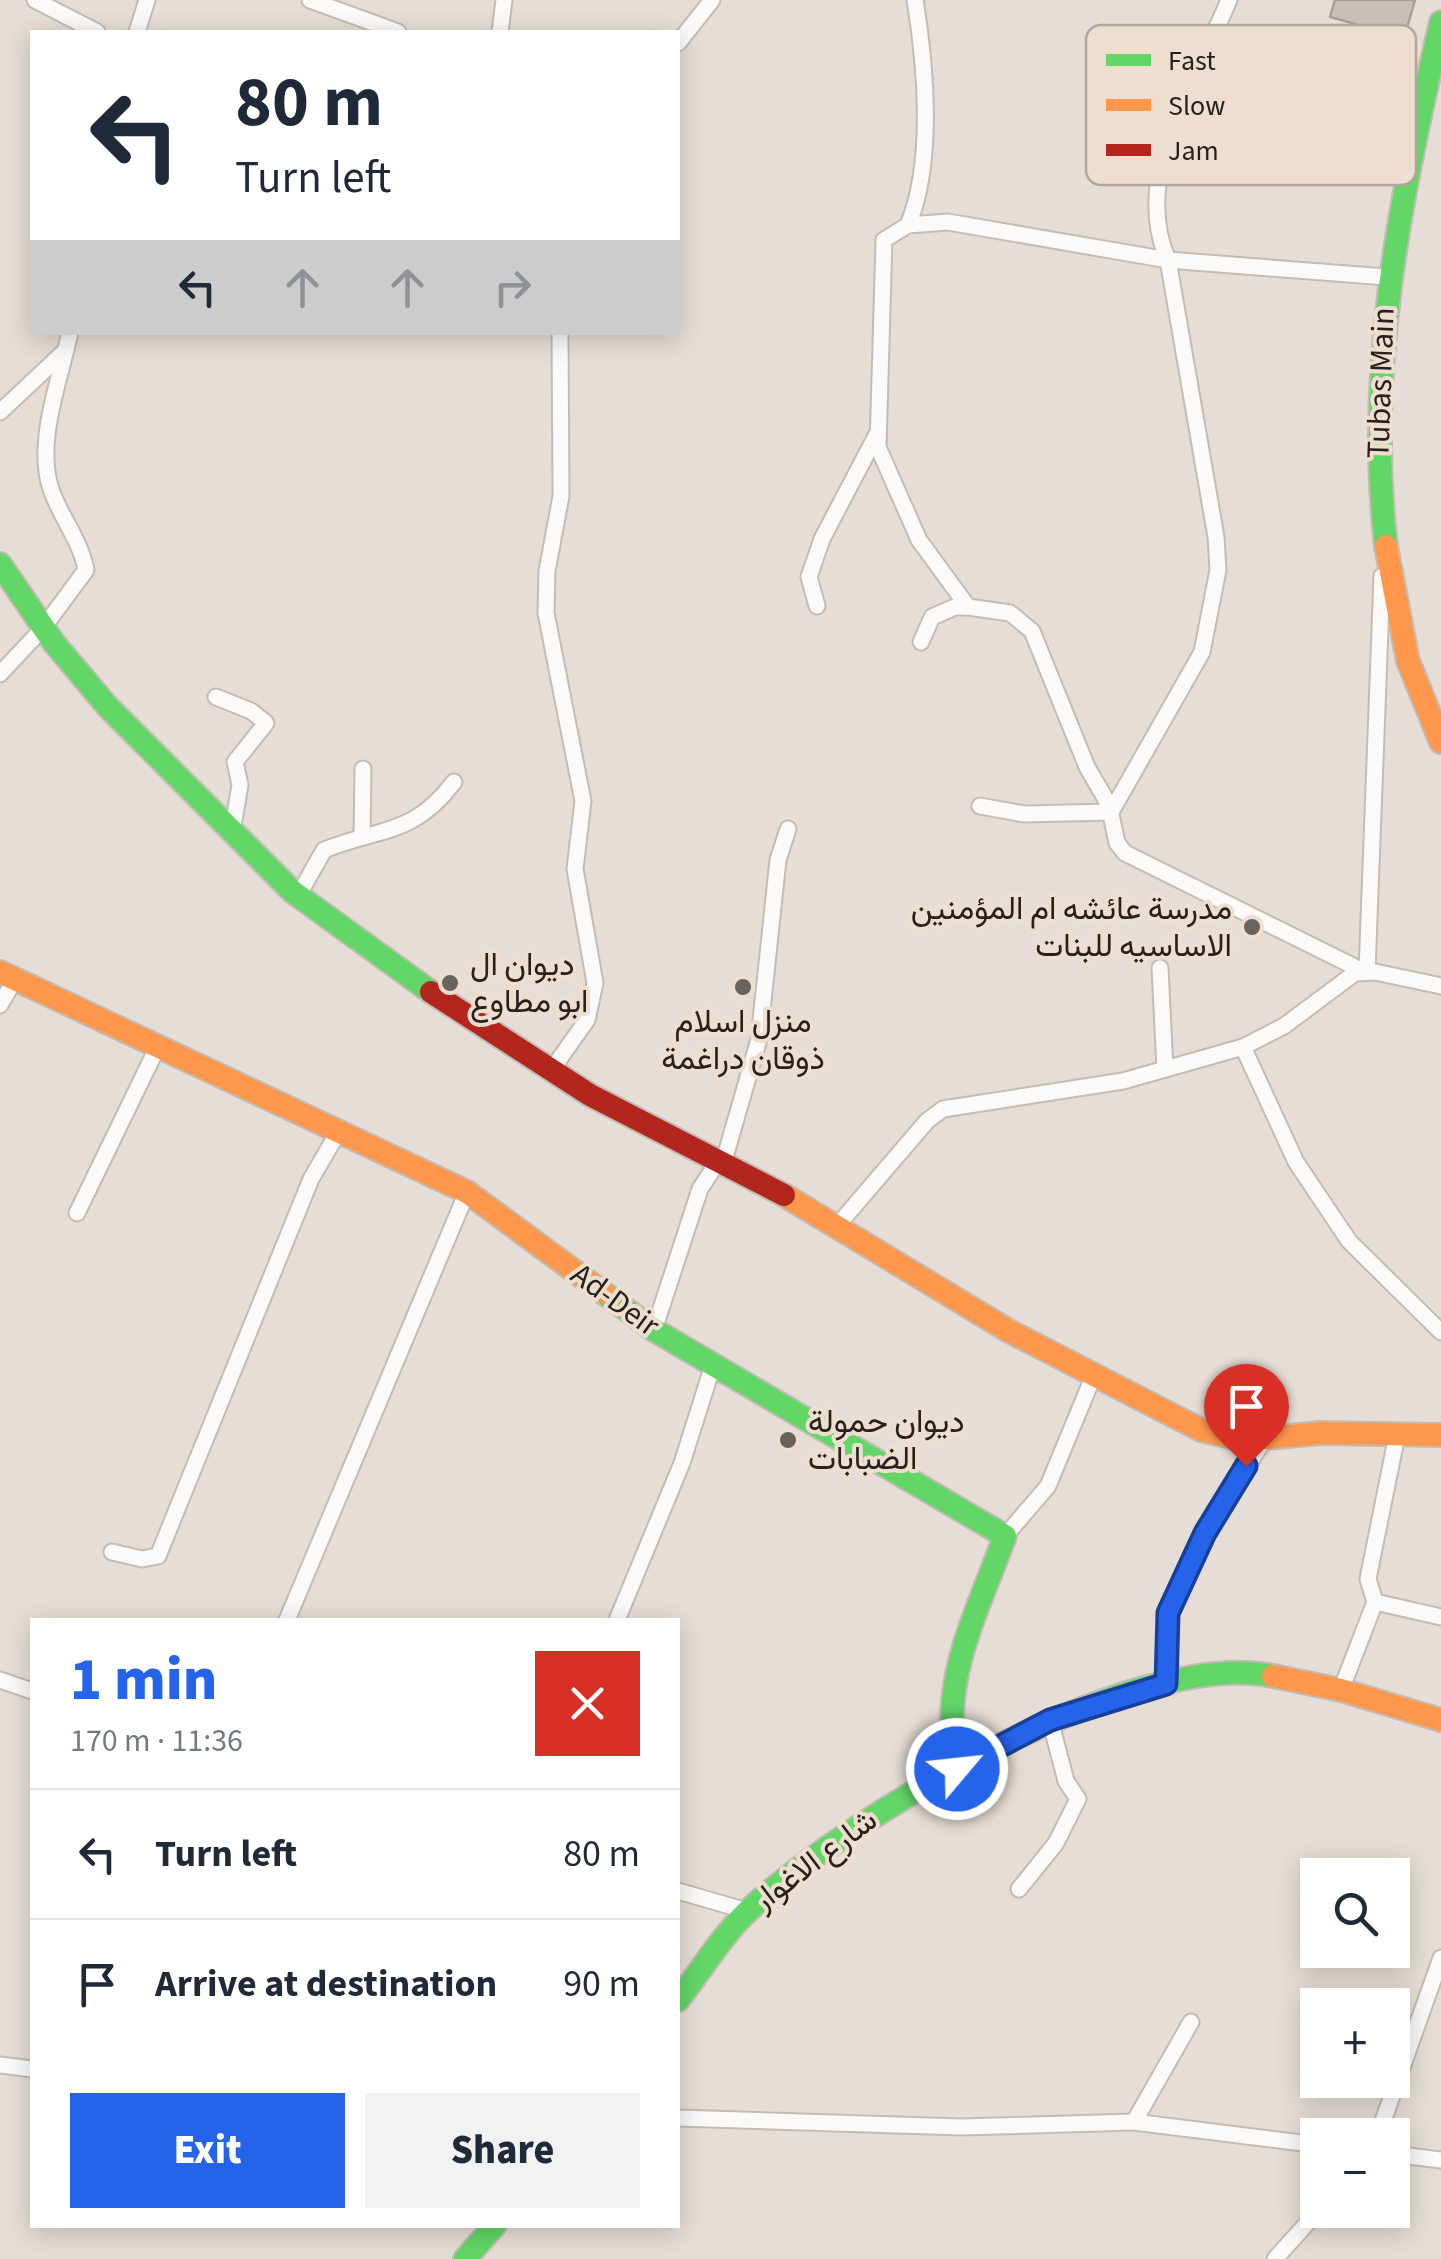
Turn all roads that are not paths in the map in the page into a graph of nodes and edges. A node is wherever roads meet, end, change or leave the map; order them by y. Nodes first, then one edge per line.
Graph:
1 (35, 0) edge
2 (147, 0) edge
3 (310, 0) edge
4 (504, 0) edge
5 (712, 0) edge
6 (915, 0) edge
7 (1230, 0) edge
8 (1441, 22) edge
9 (1219, 25) edge
10 (93, 30) edge
11 (139, 30) edge
12 (392, 30) edge
13 (500, 30) edge
14 (680, 40) edge
15 (1416, 125) edge
16 (1158, 185) edge
17 (1402, 185) edge
18 (908, 226) junction
19 (1168, 260) junction
20 (1386, 278) junction
21 (69, 335) edge
22 (560, 335) edge
23 (66, 350) junction
24 (0, 412) edge
25 (876, 434) junction
26 (1384, 535) junction
27 (0, 564) edge
28 (818, 606) dead end
29 (968, 608) junction
30 (43, 628) junction
31 (920, 642) dead end
32 (0, 674) edge
33 (216, 697) dead end
34 (1441, 742) edge
35 (363, 770) dead end
36 (454, 782) dead end
37 (980, 806) dead end
38 (1111, 812) junction
39 (788, 829) dead end
40 (232, 832) junction
41 (362, 836) junction
42 (298, 896) junction
43 (1160, 968) dead end
44 (1366, 972) junction
45 (7, 976) edge
46 (1441, 986) edge
47 (0, 1006) edge
48 (159, 1044) junction
49 (1243, 1047) junction
50 (553, 1068) junction
51 (1166, 1069) junction
52 (340, 1128) junction
53 (720, 1163) junction
54 (467, 1192) junction
55 (77, 1213) dead end
56 (837, 1226) junction
57 (654, 1330) junction
58 (1441, 1332) edge
59 (714, 1365) junction
60 (1092, 1377) junction
61 (1397, 1435) junction
62 (1441, 1435) edge
63 (1264, 1440) junction
64 (1005, 1536) junction
65 (112, 1552) dead end
66 (1375, 1602) junction
67 (1441, 1616) edge
68 (289, 1618) edge
69 (618, 1618) edge
70 (0, 1680) edge
71 (1166, 1684) junction
72 (30, 1690) edge
73 (1340, 1690) junction
74 (1050, 1720) junction
75 (1441, 1720) edge
76 (957, 1769) junction
77 (1019, 1889) dead end
78 (680, 1891) edge
79 (746, 1911) junction
80 (1441, 1958) edge
81 (680, 1997) edge
82 (1191, 2022) dead end
83 (0, 2065) edge
84 (30, 2069) edge
85 (680, 2118) edge
86 (1384, 2118) edge
87 (1134, 2122) junction
88 (1300, 2143) edge
89 (1410, 2156) edge
90 (1441, 2160) edge
91 (491, 2228) edge
92 (1303, 2228) edge
93 (465, 2259) edge
94 (1275, 2259) edge

1 - 10 street
2 - 11 street
3 - 12 street
4 - 13 street
5 - 14 street
6 - 18 street
7 - 9 street
8 - 15 street, Tubas Main
16 - 19 street
17 - 20 street, Tubas Main
18 - 19 street
18 - 25 street
19 - 20 street
19 - 38 street
20 - 26 street, Tubas Main
21 - 23 street
22 - 50 street
23 - 24 street
23 - 30 street
25 - 28 street
25 - 29 street
26 - 34 street, Tubas Main
26 - 44 street
27 - 30 street
29 - 31 street
29 - 38 street
30 - 32 street
30 - 40 street
33 - 40 street
35 - 41 street
36 - 41 street
37 - 38 street
38 - 44 street
39 - 53 street
40 - 42 street
41 - 42 street
42 - 50 street
43 - 51 street
44 - 46 street
44 - 49 street
45 - 47 street
45 - 48 street, Ad-Deir
48 - 52 street, Ad-Deir
48 - 55 street
49 - 51 street
49 - 58 street
50 - 53 street
51 - 56 street
52 - 54 street, Ad-Deir
52 - 65 street
53 - 56 street
53 - 57 street
54 - 57 street, Ad-Deir
54 - 68 street
56 - 60 street
57 - 59 street, Ad-Deir
59 - 64 street, Ad-Deir
59 - 69 street
60 - 63 street
60 - 64 street
61 - 62 street
61 - 63 street
61 - 66 street
63 - 71 street
64 - 76 street
66 - 67 street
66 - 73 street
70 - 72 street
71 - 73 street, شارع الاغوار
71 - 74 street, شارع الاغوار
73 - 75 street, شارع الاغوار
74 - 76 street, شارع الاغوار
74 - 77 street
76 - 79 street, شارع الاغوار
78 - 79 street
79 - 81 street, شارع الاغوار
80 - 86 street
82 - 87 street
83 - 84 street
85 - 87 street
87 - 88 street
89 - 90 street
91 - 93 street
92 - 94 street

